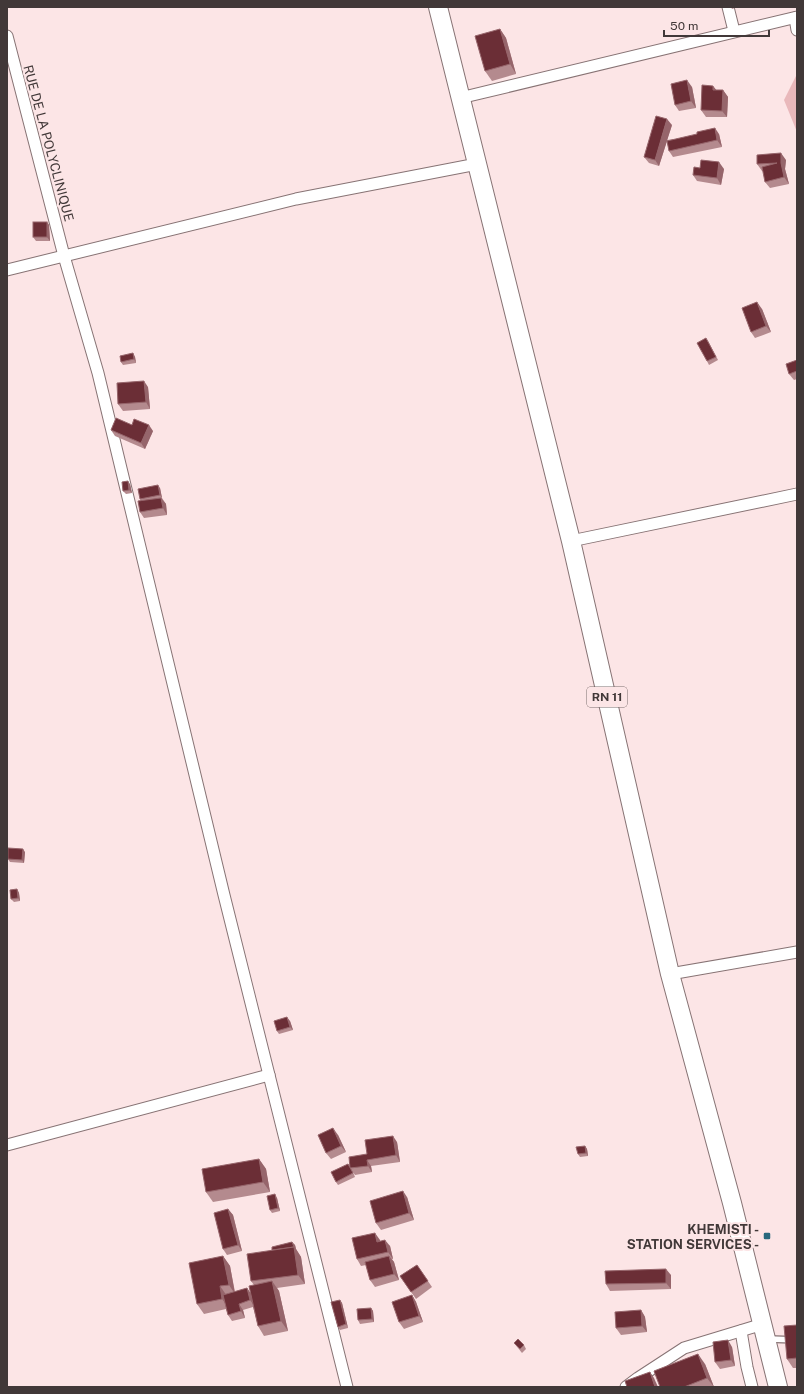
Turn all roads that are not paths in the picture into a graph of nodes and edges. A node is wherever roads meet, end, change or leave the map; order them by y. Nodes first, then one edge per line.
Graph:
1 (438, 7) edge
2 (728, 7) edge
3 (796, 17) edge
4 (797, 30) edge
5 (734, 31) junction
6 (7, 36) edge
7 (460, 98) junction
8 (477, 164) junction
9 (64, 256) junction
10 (7, 270) edge
11 (797, 494) edge
12 (571, 541) junction
13 (797, 952) edge
14 (670, 974) junction
15 (269, 1075) junction
16 (7, 1145) edge
17 (741, 1331) junction
18 (764, 1332) junction
19 (797, 1340) edge
20 (347, 1387) edge
21 (626, 1387) edge
22 (752, 1387) edge
23 (778, 1387) edge

1 - 7 main road, RN 11
2 - 5 street
3 - 4 street
3 - 5 street
5 - 7 street
6 - 9 street, RUE DE LA POLYCLINIQUE
7 - 8 main road, RN 11
8 - 9 street
8 - 12 main road, RN 11
9 - 10 street
9 - 15 street, RUE DE LA POLYCLINIQUE
11 - 12 street
12 - 14 main road, RN 11
13 - 14 street
14 - 18 main road, RN 11
15 - 16 street
15 - 20 street, RUE DE LA POLYCLINIQUE
17 - 18 street
17 - 21 street
17 - 22 street
18 - 19 lane
18 - 23 main road, RN 11

